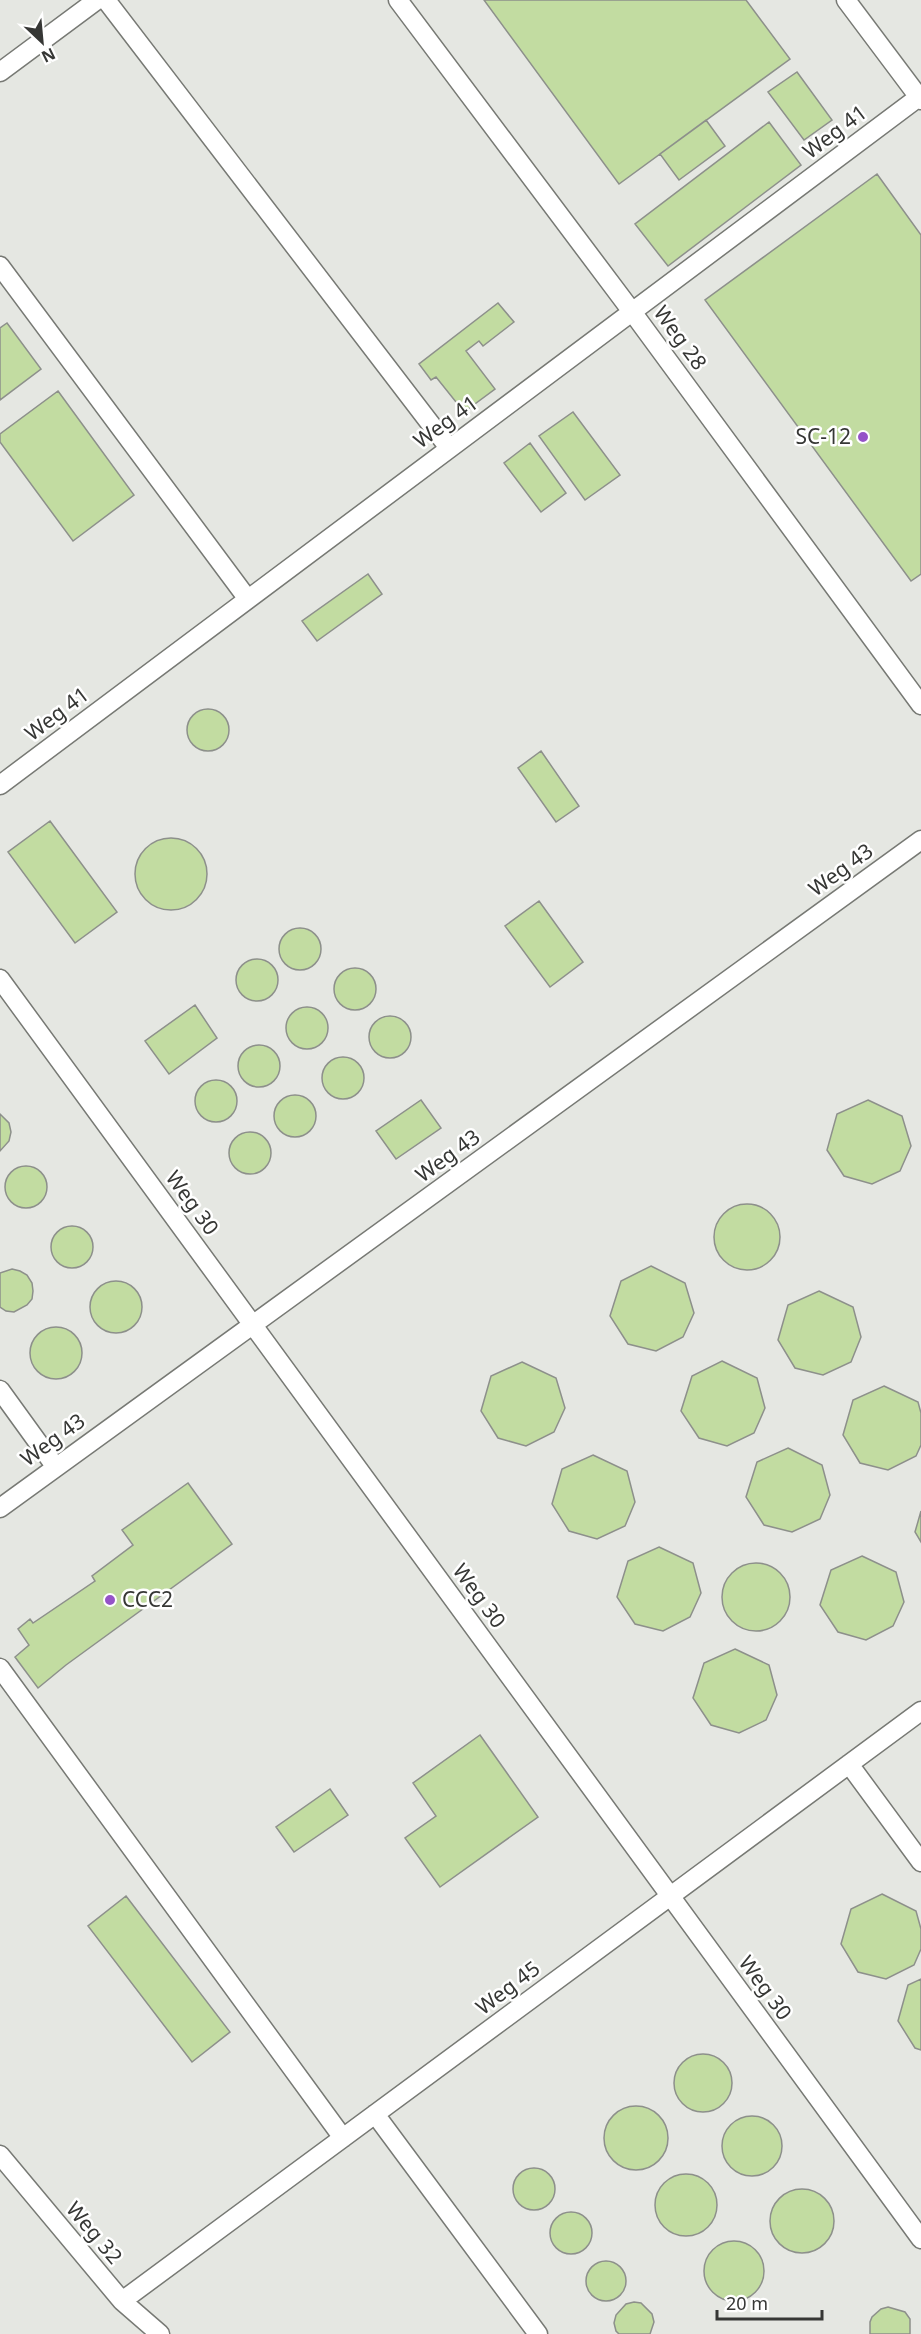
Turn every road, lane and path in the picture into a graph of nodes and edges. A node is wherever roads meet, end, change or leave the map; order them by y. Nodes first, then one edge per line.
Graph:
1 (97, 0) edge
2 (106, 0) edge
3 (398, 0) edge
4 (846, 0) edge
5 (0, 72) edge
6 (920, 99) edge
7 (0, 267) edge
8 (633, 313) junction
9 (449, 448) junction
10 (248, 598) junction
11 (921, 705) edge
12 (0, 785) edge
13 (921, 840) edge
14 (0, 979) edge
15 (254, 1326) junction
16 (0, 1390) edge
17 (55, 1466) junction
18 (0, 1508) edge
19 (0, 1668) edge
20 (921, 1711) edge
21 (849, 1764) junction
22 (921, 1862) edge
23 (670, 1896) junction
24 (375, 2115) junction
25 (343, 2138) junction
26 (0, 2155) edge
27 (921, 2239) edge
28 (122, 2301) junction
29 (160, 2334) edge
30 (538, 2334) edge

1 - 5 lane
2 - 9 lane
3 - 8 lane, Weg 28
4 - 6 lane
6 - 8 lane, Weg 41
7 - 10 lane
8 - 9 lane, Weg 41
8 - 11 lane, Weg 28
9 - 10 lane, Weg 41
10 - 12 lane, Weg 41
13 - 15 lane, Weg 43
14 - 15 lane, Weg 30
15 - 17 lane, Weg 43
15 - 23 lane, Weg 30
16 - 17 lane
17 - 18 lane, Weg 43
19 - 25 lane
20 - 21 lane, Weg 45
21 - 22 lane
21 - 23 lane, Weg 45
23 - 24 lane, Weg 45
23 - 27 lane, Weg 30
24 - 25 lane, Weg 45
24 - 30 lane
25 - 28 lane, Weg 45
26 - 28 lane, Weg 32
28 - 29 lane, Weg 32

